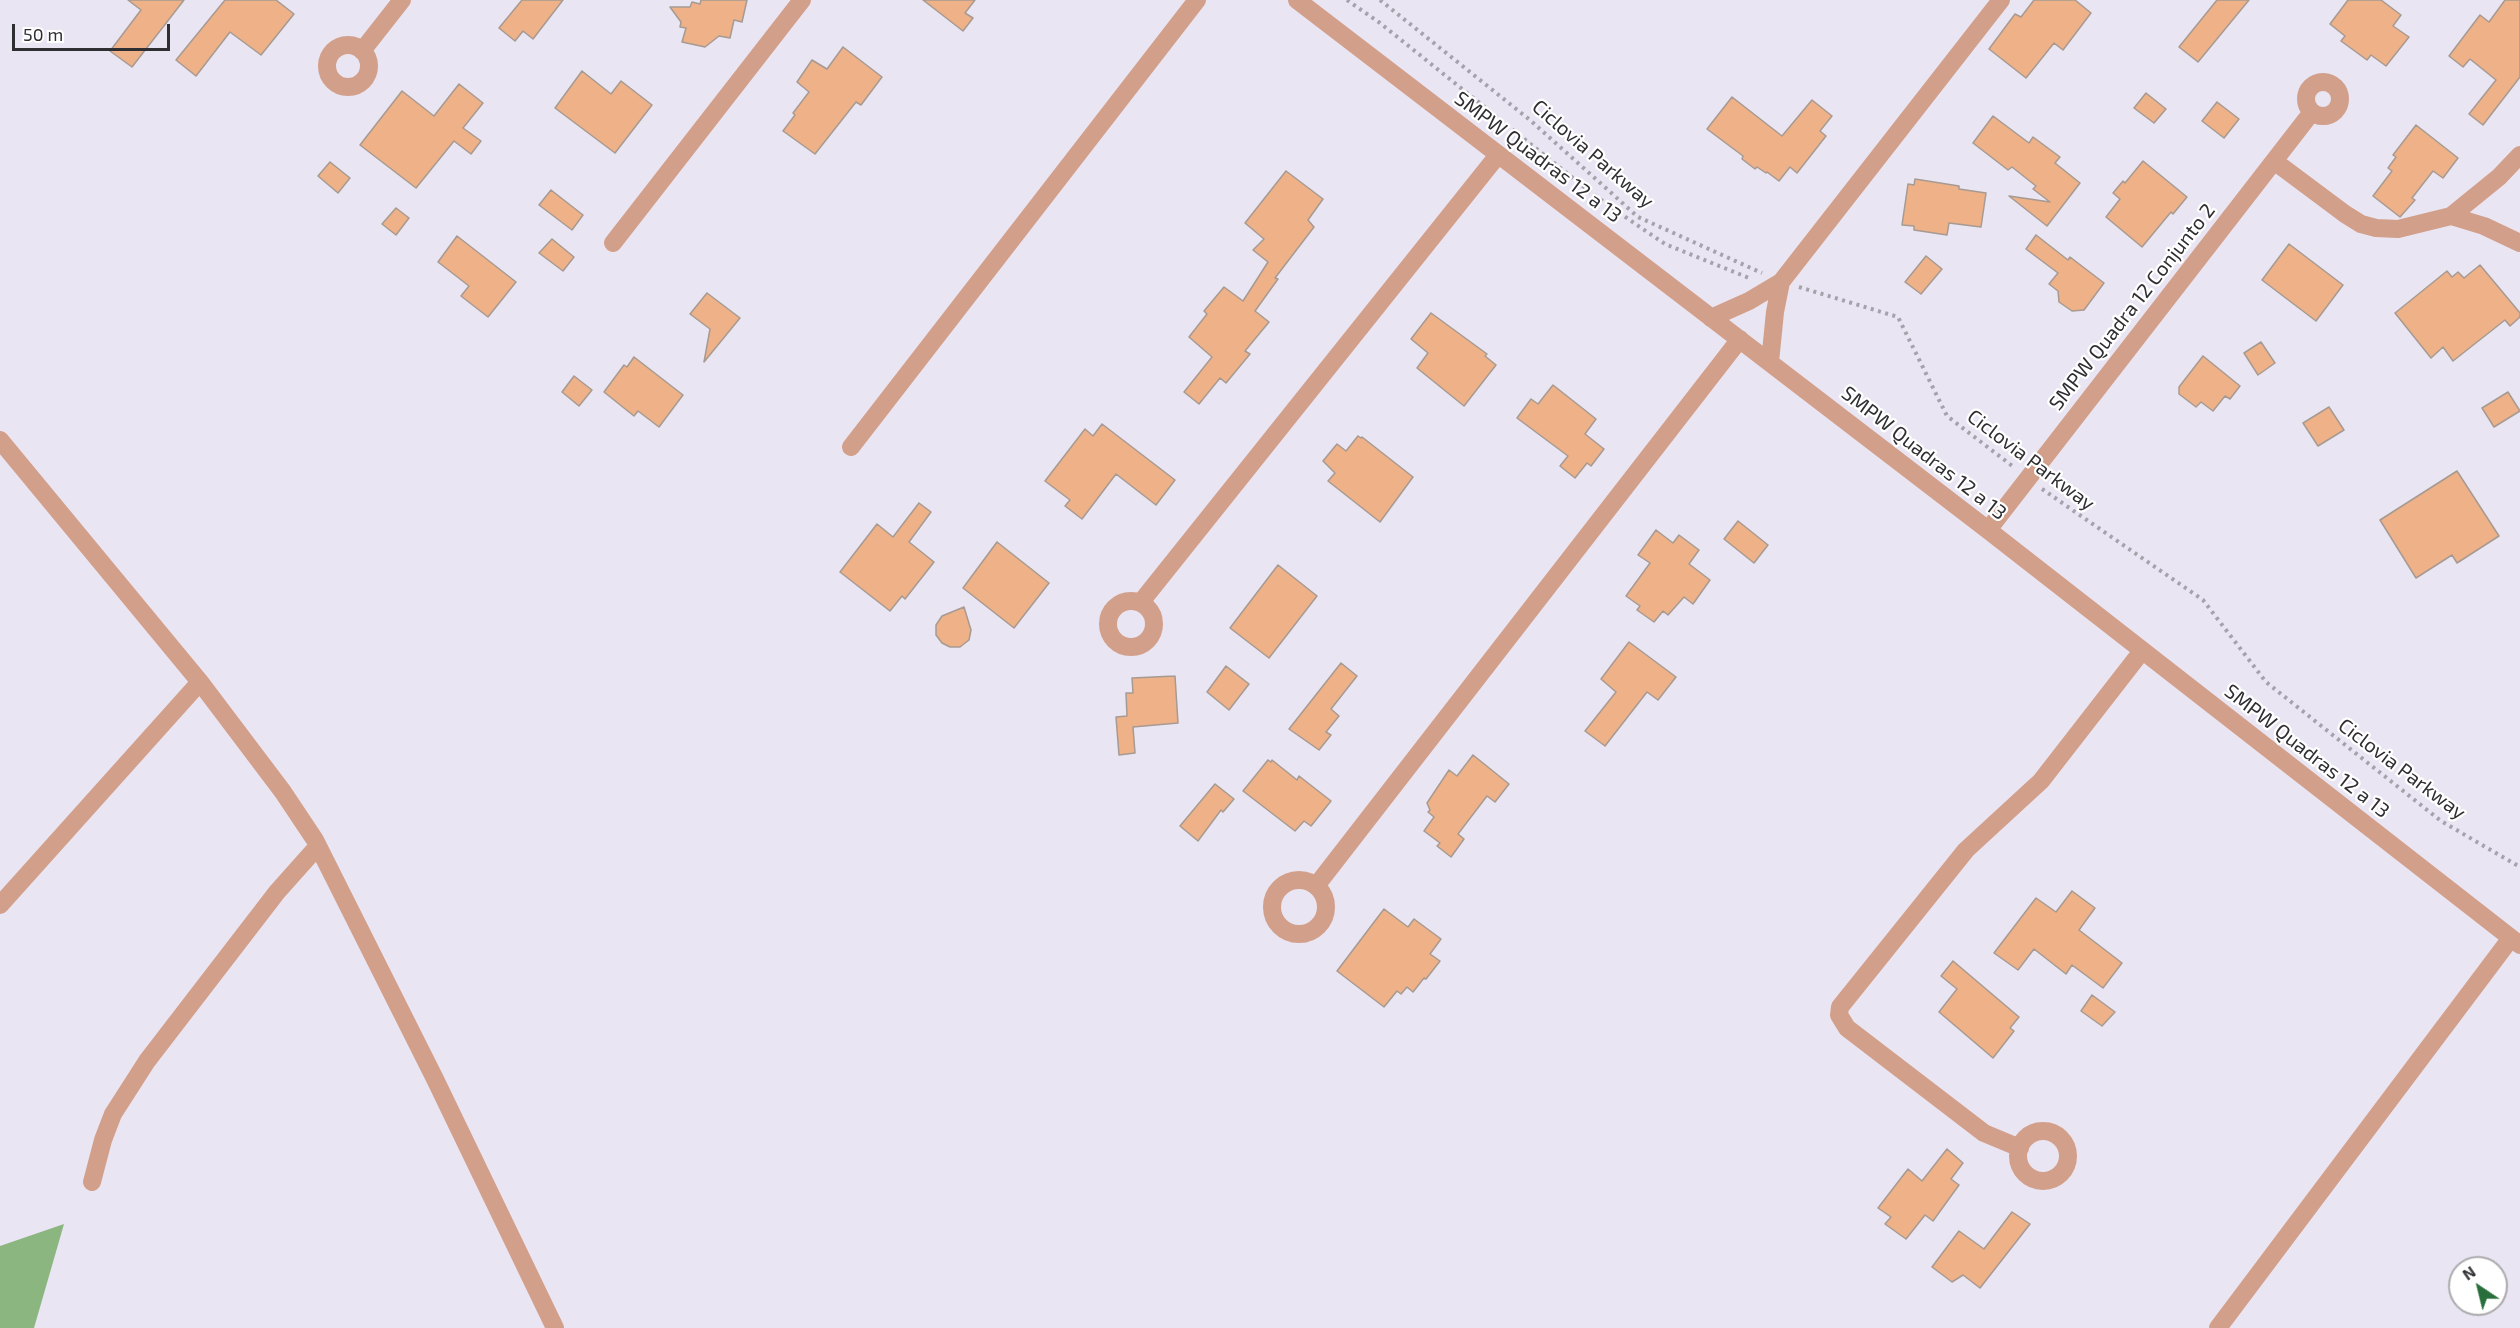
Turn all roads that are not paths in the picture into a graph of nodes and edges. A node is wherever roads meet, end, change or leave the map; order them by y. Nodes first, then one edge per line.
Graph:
1 (402, 0) edge
2 (802, 0) edge
3 (1197, 0) edge
4 (1298, 0) edge
5 (2001, 0) edge
6 (362, 51) dead end
7 (2312, 112) dead end
8 (2520, 154) edge
9 (1498, 155) junction
10 (2274, 161) junction
11 (2451, 216) junction
12 (613, 243) dead end
13 (2520, 243) edge
14 (1777, 284) junction
15 (1711, 318) junction
16 (1740, 339) junction
17 (1770, 362) junction
18 (0, 440) edge
19 (851, 447) dead end
20 (1988, 530) junction
21 (1141, 602) dead end
22 (2142, 651) junction
23 (200, 682) junction
24 (318, 846) junction
25 (1316, 886) dead end
26 (0, 905) edge
27 (2516, 941) edge
28 (2020, 1148) dead end
29 (92, 1182) dead end
30 (555, 1328) edge
31 (2218, 1328) edge

1 - 6 street
2 - 12 street
3 - 19 street
4 - 9 street, SMPW Quadras 12 a 13
5 - 14 street
7 - 10 street, SMPW Quadra 12 Conjunto 2
8 - 11 street
9 - 15 street, SMPW Quadras 12 a 13
9 - 21 street
10 - 11 street
10 - 20 street, SMPW Quadra 12 Conjunto 2
11 - 13 street
14 - 15 street
14 - 17 street
15 - 16 street, SMPW Quadras 12 a 13
16 - 17 street, SMPW Quadras 12 a 13
16 - 25 street
17 - 20 street, SMPW Quadras 12 a 13
18 - 23 street
20 - 22 street, SMPW Quadras 12 a 13
22 - 27 street, SMPW Quadras 12 a 13
22 - 28 street
23 - 24 street
23 - 26 street
24 - 29 street
24 - 30 street
27 - 31 street

